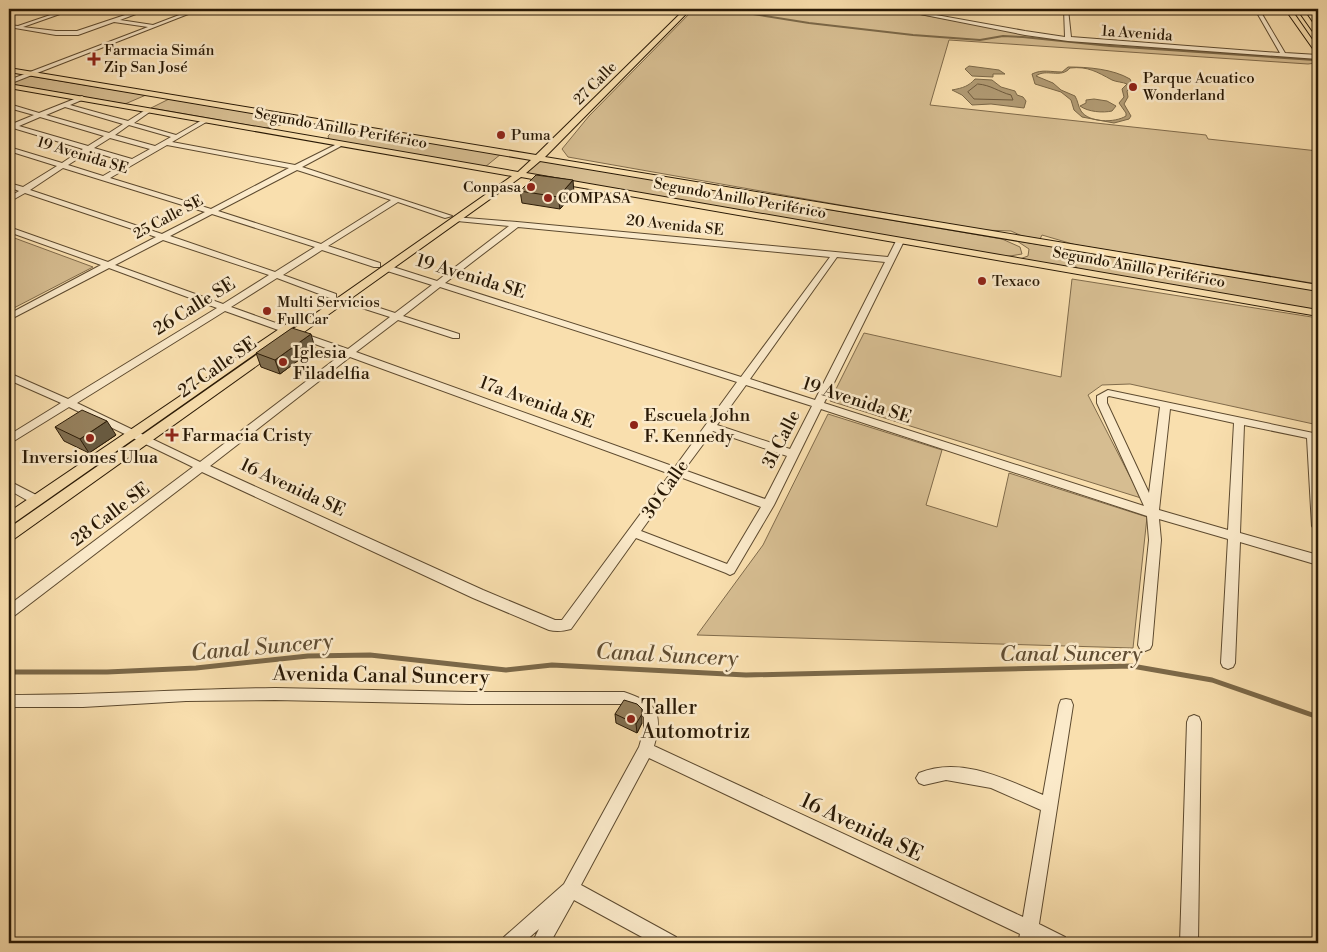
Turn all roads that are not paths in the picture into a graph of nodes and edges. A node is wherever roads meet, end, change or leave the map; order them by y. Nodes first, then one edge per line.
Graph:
1 (72, 9) edge
2 (147, 9) edge
3 (200, 9) edge
4 (680, 9) edge
5 (688, 9) edge
6 (897, 9) edge
7 (1066, 9) edge
8 (1234, 9) edge
9 (1288, 9) edge
10 (1300, 9) edge
11 (911, 10) edge
12 (1258, 10) edge
13 (114, 21) junction
14 (9, 26) edge
15 (18, 27) junction
16 (154, 27) junction
17 (9, 30) edge
18 (1318, 35) edge
19 (1068, 39) junction
20 (1318, 52) edge
21 (1284, 54) junction
22 (1318, 57) edge
23 (9, 70) edge
24 (32, 74) junction
25 (9, 84) edge
26 (82, 98) junction
27 (64, 105) junction
28 (9, 106) edge
29 (139, 108) junction
30 (149, 110) junction
31 (39, 115) junction
32 (295, 118) junction
33 (119, 120) junction
34 (206, 120) junction
35 (129, 122) junction
36 (10, 126) edge
37 (343, 126) junction
38 (272, 131) junction
39 (100, 132) junction
40 (109, 135) junction
41 (177, 137) junction
42 (320, 140) junction
43 (167, 143) junction
44 (341, 144) junction
45 (554, 144) junction
46 (80, 146) junction
47 (9, 148) edge
48 (88, 148) junction
49 (156, 149) junction
50 (535, 151) junction
51 (133, 162) junction
52 (58, 163) junction
53 (474, 166) junction
54 (295, 167) junction
55 (514, 174) junction
56 (644, 177) junction
57 (104, 178) junction
58 (568, 183) junction
59 (490, 186) junction
60 (14, 189) edge
61 (9, 200) edge
62 (396, 200) junction
63 (210, 211) junction
64 (453, 218) junction
65 (517, 224) junction
66 (9, 229) edge
67 (162, 236) junction
68 (1003, 236) junction
69 (900, 241) junction
70 (322, 246) junction
71 (1090, 250) junction
72 (835, 255) junction
73 (1004, 258) junction
74 (890, 260) junction
75 (108, 264) junction
76 (382, 267) junction
77 (1090, 273) junction
78 (276, 275) junction
79 (440, 285) junction
80 (1318, 288) edge
81 (338, 298) junction
82 (224, 307) junction
83 (1318, 313) edge
84 (10, 315) edge
85 (397, 317) junction
86 (290, 331) junction
87 (456, 336) dead end
88 (350, 353) junction
89 (9, 376) edge
90 (744, 380) junction
91 (68, 404) junction
92 (1165, 405) junction
93 (818, 406) junction
94 (1239, 421) junction
95 (710, 426) junction
96 (138, 437) junction
97 (1315, 437) edge
98 (9, 440) edge
99 (793, 454) junction
100 (202, 467) junction
101 (676, 473) junction
102 (9, 485) edge
103 (36, 500) junction
104 (768, 505) junction
105 (1153, 512) junction
106 (9, 519) edge
107 (1318, 526) edge
108 (634, 533) junction
109 (9, 535) edge
110 (1232, 535) junction
111 (1318, 560) edge
112 (9, 612) edge
113 (566, 625) joint
114 (1145, 645) dead end
115 (1228, 663) dead end
116 (9, 701) edge
117 (1066, 705) dead end
118 (1194, 722) dead end
119 (646, 750) junction
120 (924, 778) dead end
121 (1050, 806) junction
122 (571, 889) junction
123 (1028, 936) edge
124 (510, 943) edge
125 (541, 943) edge
126 (670, 943) edge
127 (1060, 943) edge
128 (1189, 943) edge

1 - 15 street
2 - 13 street
3 - 16 street
4 - 50 main road, 27 Calle
5 - 45 main road, 27 Calle
6 - 11 street, 1a Avenida
7 - 19 street
8 - 12 street
9 - 20 main road
10 - 18 main road
11 - 19 street, 1a Avenida
12 - 21 street
13 - 15 street
13 - 16 street
14 - 15 street
15 - 17 street
16 - 24 street
19 - 21 street, 1a Avenida
21 - 22 street, 1a Avenida
23 - 24 main road, Segundo Anillo Periférico
24 - 25 street
24 - 32 main road, Segundo Anillo Periférico
25 - 26 main road, Segundo Anillo Periférico
26 - 27 street
26 - 29 main road, Segundo Anillo Periférico
27 - 31 street
27 - 33 street
28 - 31 street
29 - 30 main road, Segundo Anillo Periférico
29 - 33 street
30 - 34 main road, Segundo Anillo Periférico
30 - 35 street
31 - 36 street
31 - 39 street
32 - 37 main road, Segundo Anillo Periférico
32 - 38 main road
33 - 35 street
33 - 39 street
34 - 38 main road, Segundo Anillo Periférico
34 - 41 street
35 - 40 street
35 - 41 street
36 - 46 street
37 - 42 main road
37 - 50 main road, Segundo Anillo Periférico
38 - 42 main road, Segundo Anillo Periférico
39 - 40 street
39 - 46 street
40 - 48 street
40 - 49 street
41 - 43 street
42 - 44 main road, Segundo Anillo Periférico
43 - 49 street
43 - 54 street, 20 Avenida SE
44 - 53 main road, Segundo Anillo Periférico
44 - 54 street, 25 Calle SE
45 - 50 main road, 27 Calle
45 - 56 main road
46 - 48 street
46 - 52 street
47 - 52 street, 19 Avenida SE
48 - 51 street
48 - 52 street
49 - 51 street
50 - 55 main road, 27 Calle
50 - 56 main road, Segundo Anillo Periférico
51 - 57 street
52 - 57 street, 19 Avenida SE
52 - 60 street
53 - 55 main road, Segundo Anillo Periférico
53 - 59 main road
54 - 62 street, 20 Avenida SE
54 - 63 street, 25 Calle SE
55 - 58 main road, Segundo Anillo Periférico
55 - 59 main road, 27 Calle SE
56 - 68 main road, Segundo Anillo Periférico
57 - 63 street, 19 Avenida SE
58 - 59 main road
58 - 69 main road, Segundo Anillo Periférico
59 - 64 main road, 27 Calle SE
60 - 61 street
60 - 67 street
62 - 64 street, 20 Avenida SE
62 - 70 street, 26 Calle SE
63 - 67 street, 25 Calle SE
63 - 70 street, 19 Avenida SE
64 - 65 street, 20 Avenida SE
64 - 76 main road, 27 Calle SE
65 - 72 street, 20 Avenida SE
65 - 79 street, 28 Calle SE
66 - 75 street, 17a Avenida SE
67 - 75 street, 25 Calle SE
67 - 78 street
68 - 71 main road, Segundo Anillo Periférico
68 - 73 main road
69 - 73 main road, Segundo Anillo Periférico
69 - 74 street, 31 Calle
70 - 76 street, 19 Avenida SE
70 - 78 street, 26 Calle SE
71 - 77 main road
71 - 80 main road, Segundo Anillo Periférico
72 - 74 street, 20 Avenida SE
72 - 90 street, 30 Calle
73 - 77 main road, Segundo Anillo Periférico
74 - 93 street, 31 Calle
75 - 82 street, 17a Avenida SE
75 - 84 street, 25 Calle SE
76 - 79 street, 19 Avenida SE
76 - 81 main road, 27 Calle SE
77 - 83 main road, Segundo Anillo Periférico
78 - 81 street
78 - 82 street, 26 Calle SE
79 - 85 street, 28 Calle SE
79 - 90 street, 19 Avenida SE
81 - 85 street
81 - 86 main road, 27 Calle SE
82 - 86 street, 17a Avenida SE
82 - 91 street, 26 Calle SE
85 - 87 street
85 - 88 street, 28 Calle SE
86 - 88 street, 17a Avenida SE
86 - 96 main road, 27 Calle SE
88 - 100 street, 28 Calle SE
88 - 101 street, 17a Avenida SE
89 - 91 street, 16 Avenida SE
90 - 93 street, 19 Avenida SE
90 - 95 street, 30 Calle
91 - 96 street, 16 Avenida SE
91 - 98 street, 26 Calle SE
92 - 94 street
92 - 105 street
92 - 105 street
93 - 99 street, 31 Calle
93 - 105 street, 19 Avenida SE
94 - 97 street
94 - 110 street
95 - 99 street
95 - 101 street, 30 Calle
96 - 100 street, 16 Avenida SE
96 - 103 main road, 27 Calle SE
96 - 109 main road, 27 Calle SE
97 - 107 street
99 - 104 street, 31 Calle
100 - 112 street, 28 Calle SE
100 - 113 street, 16 Avenida SE
101 - 104 street, 17a Avenida SE
101 - 108 street, 30 Calle
102 - 103 street
103 - 106 main road, 27 Calle SE
104 - 108 street, 31 Calle
105 - 110 street, 19 Avenida SE
105 - 114 street
108 - 113 street, 30 Calle
110 - 111 street, 19 Avenida SE
110 - 115 street
116 - 119 street, Avenida Canal Suncery
117 - 121 street
118 - 128 street
119 - 122 street, Avenida Canal Suncery
119 - 123 street, 16 Avenida SE
120 - 121 street
121 - 123 street
122 - 124 street
122 - 125 street, Avenida Canal Suncery
122 - 126 street
123 - 127 street, 16 Avenida SE

